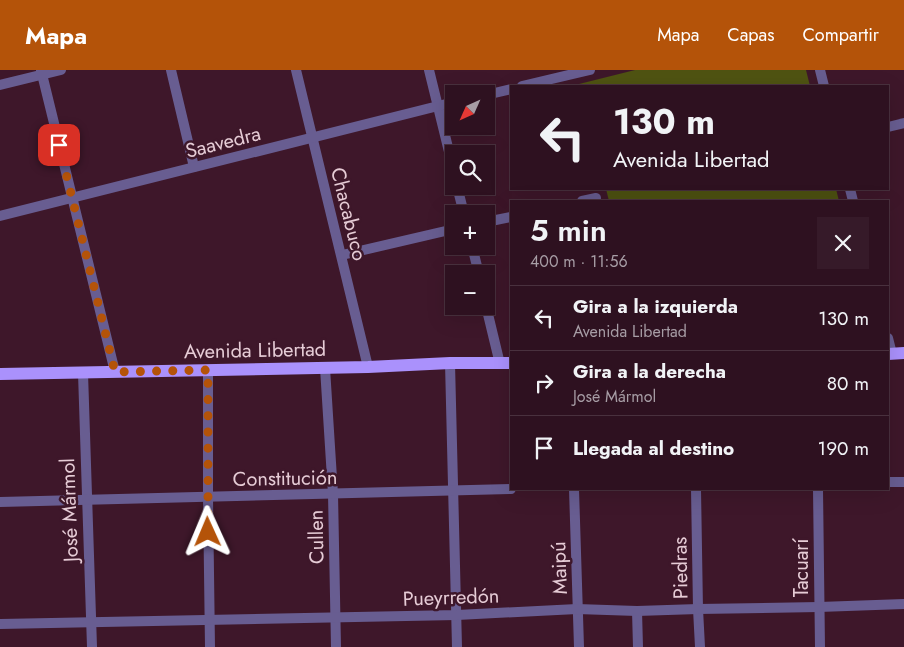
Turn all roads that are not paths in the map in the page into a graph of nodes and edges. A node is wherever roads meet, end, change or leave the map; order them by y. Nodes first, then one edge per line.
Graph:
1 (61, 70) edge
2 (170, 70) edge
3 (296, 70) edge
4 (429, 70) edge
5 (590, 70) edge
6 (820, 70) edge
7 (41, 72) edge
8 (566, 77) edge
9 (0, 85) edge
10 (527, 85) edge
11 (824, 85) edge
12 (510, 89) edge
13 (495, 93) edge
14 (445, 104) edge
15 (438, 106) junction
16 (904, 123) edge
17 (889, 128) edge
18 (313, 138) junction
19 (447, 145) edge
20 (194, 167) junction
21 (72, 198) junction
22 (0, 216) edge
23 (510, 217) edge
24 (495, 220) edge
25 (445, 231) edge
26 (342, 255) junction
27 (489, 315) edge
28 (889, 341) edge
29 (894, 354) edge
30 (450, 363) junction
31 (506, 364) edge
32 (368, 367) junction
33 (325, 368) junction
34 (208, 370) junction
35 (115, 372) junction
36 (83, 373) junction
37 (0, 374) edge
38 (889, 482) edge
39 (904, 482) edge
40 (510, 489) edge
41 (453, 490) junction
42 (574, 490) edge
43 (696, 490) edge
44 (818, 490) edge
45 (333, 494) junction
46 (208, 497) junction
47 (86, 500) junction
48 (0, 502) edge
49 (904, 604) edge
50 (819, 607) junction
51 (577, 609) junction
52 (698, 609) junction
53 (637, 611) junction
54 (456, 615) junction
55 (335, 618) junction
56 (210, 621) junction
57 (90, 622) junction
58 (0, 624) edge
59 (92, 647) edge
60 (210, 647) edge
61 (336, 647) edge
62 (457, 647) edge
63 (580, 647) edge
64 (638, 647) edge
65 (700, 647) edge
66 (820, 647) edge

1 - 7 street
2 - 20 street
3 - 18 street, Chacabuco
4 - 15 street
5 - 8 street
6 - 11 street
7 - 9 street
7 - 21 street
8 - 10 street
12 - 13 street
14 - 15 street, Saavedra
15 - 18 street, Saavedra
15 - 19 street
16 - 17 street
18 - 20 street, Saavedra
18 - 26 street, Chacabuco
20 - 21 street, Saavedra
21 - 22 street, Saavedra
21 - 35 street
23 - 24 street
25 - 26 street
26 - 32 street, Chacabuco
27 - 31 street
28 - 29 street
30 - 31 main road, Avenida Libertad
30 - 32 main road, Avenida Libertad
30 - 41 street
32 - 33 main road, Avenida Libertad
33 - 34 main road, Avenida Libertad
33 - 45 street, Cullen
34 - 35 main road, Avenida Libertad
34 - 46 street
35 - 36 main road, Avenida Libertad
36 - 37 main road, Avenida Libertad
36 - 47 street, José Mármol
38 - 39 street
40 - 41 street, Constitución
41 - 45 street, Constitución
41 - 54 street
42 - 51 street, Maipú
43 - 52 street, Piedras
44 - 50 street, Tacuarí
45 - 46 street, Constitución
45 - 55 street, Cullen
46 - 47 street, Constitución
46 - 56 street
47 - 48 street, Constitución
47 - 57 street, José Mármol
49 - 50 street, Pueyrredón
50 - 52 street, Pueyrredón
50 - 66 street, Tacuarí
51 - 53 street, Pueyrredón
51 - 54 street, Pueyrredón
51 - 63 street, Maipú
52 - 53 street, Pueyrredón
52 - 65 street, Piedras
53 - 64 street
54 - 55 street, Pueyrredón
54 - 62 street
55 - 56 street, Pueyrredón
55 - 61 street, Cullen
56 - 57 street, Pueyrredón
56 - 60 street
57 - 58 street, Pueyrredón
57 - 59 street, José Mármol

